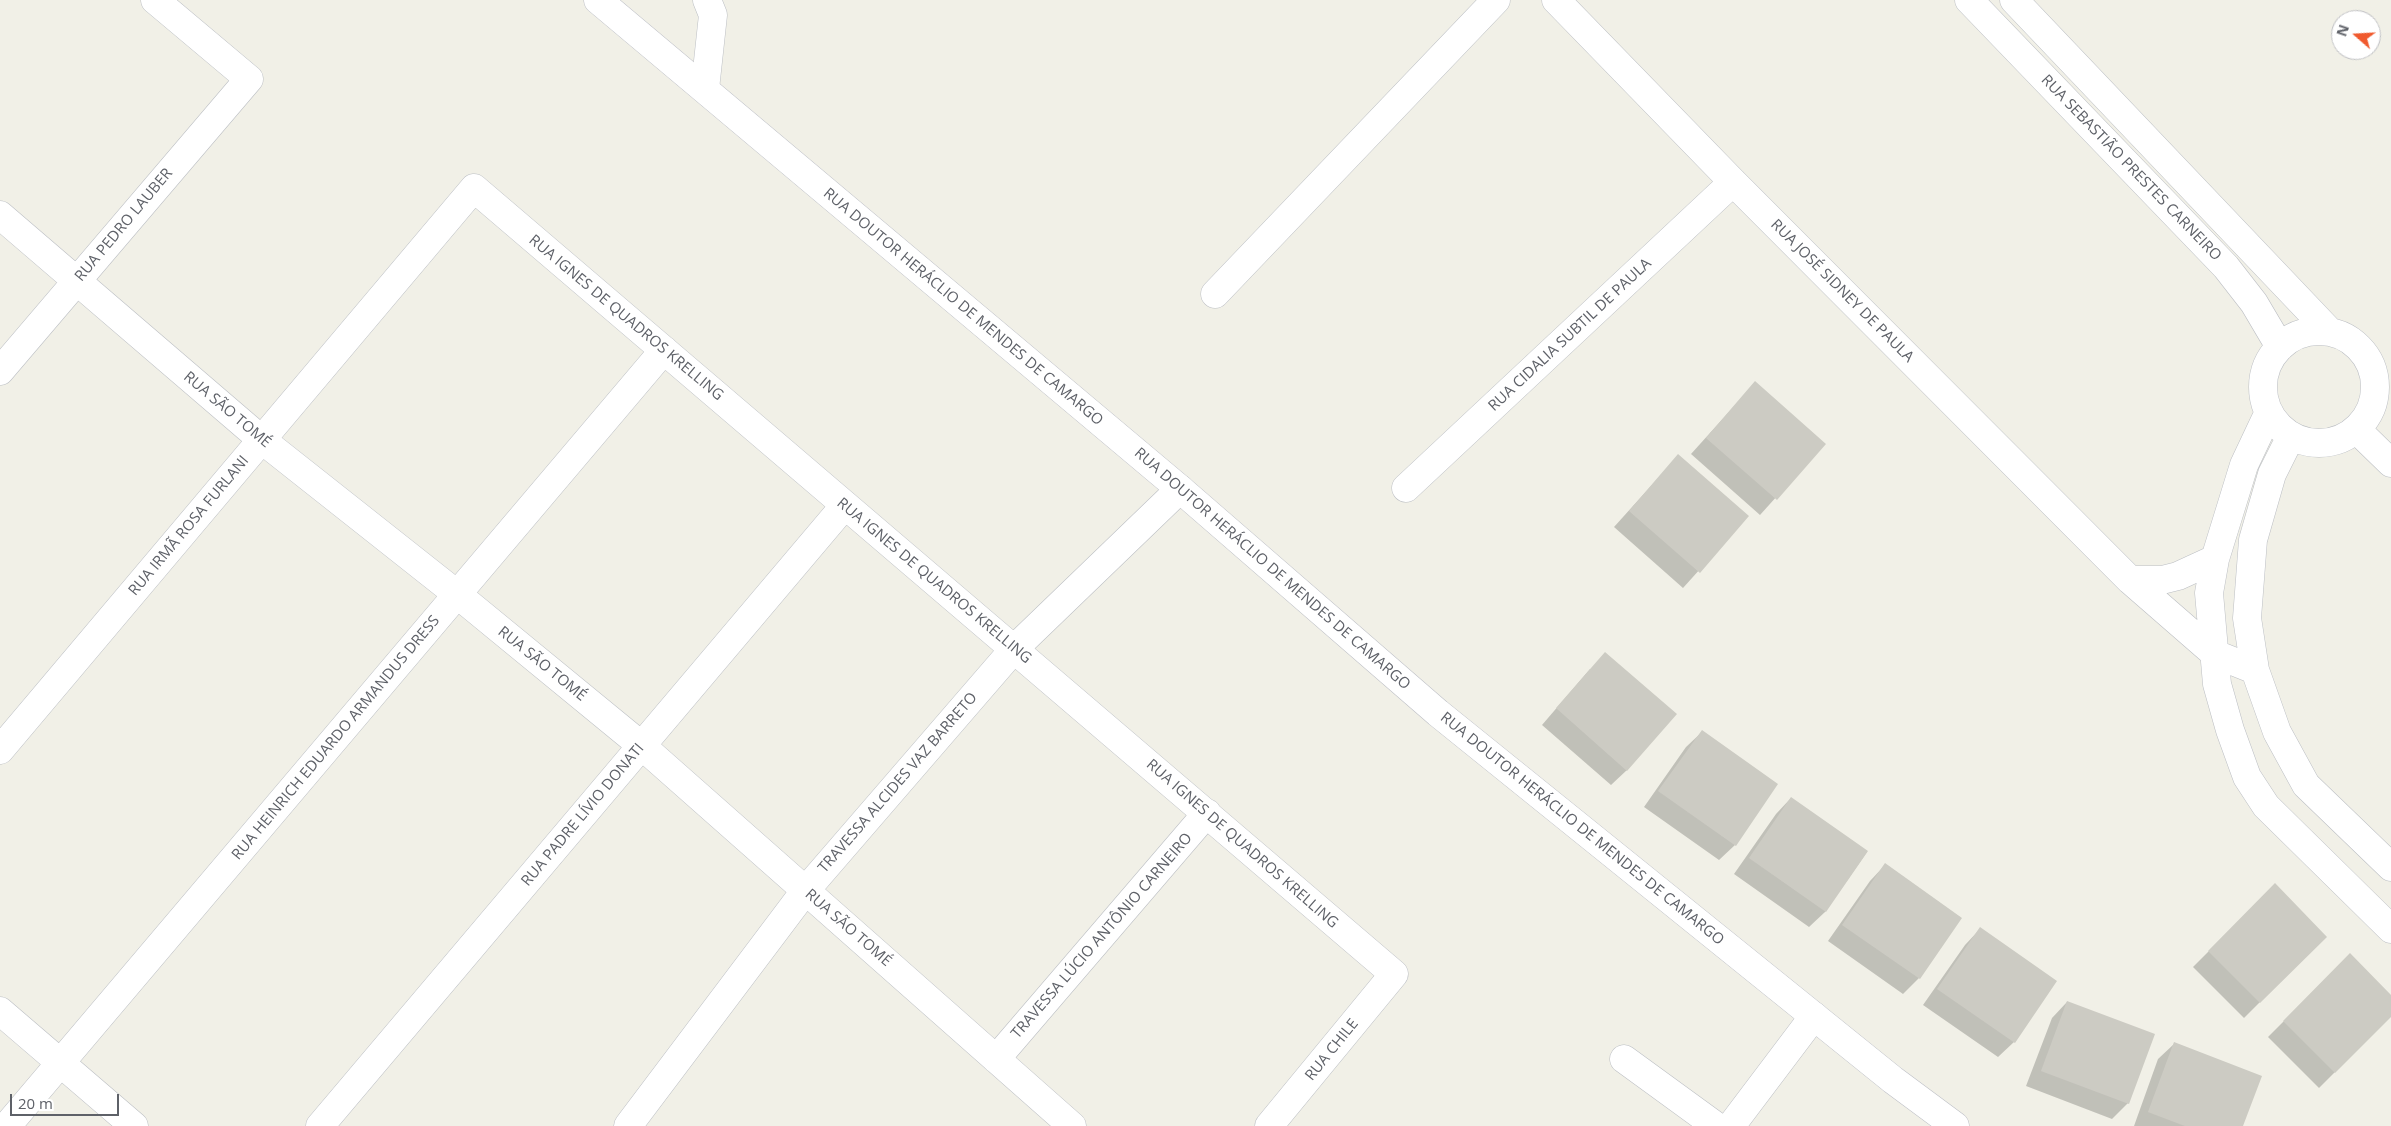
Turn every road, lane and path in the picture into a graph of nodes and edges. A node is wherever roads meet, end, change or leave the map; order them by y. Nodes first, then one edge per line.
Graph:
1 (155, 0) edge
2 (598, 0) edge
3 (707, 0) edge
4 (1496, 0) edge
5 (1556, 0) edge
6 (1969, 0) edge
7 (2014, 0) edge
8 (705, 89) junction
9 (1733, 182) junction
10 (474, 188) joint
11 (0, 215) edge
12 (76, 282) junction
13 (1215, 294) dead end
14 (2330, 331) junction
15 (2280, 347) junction
16 (664, 350) junction
17 (0, 371) edge
18 (2383, 378) edge
19 (2269, 412) junction
20 (2356, 429) junction
21 (2291, 436) junction
22 (262, 440) junction
23 (2391, 463) edge
24 (1406, 488) dead end
25 (1180, 489) junction
26 (846, 505) junction
27 (2215, 559) junction
28 (2130, 580) junction
29 (458, 594) junction
30 (1014, 649) junction
31 (2215, 654) junction
32 (2255, 670) junction
33 (642, 746) junction
34 (0, 750) edge
35 (1207, 813) junction
36 (2391, 867) edge
37 (805, 891) junction
38 (2391, 929) edge
39 (1394, 974) joint
40 (0, 1011) edge
41 (1814, 1016) junction
42 (996, 1059) junction
43 (1624, 1059) dead end
44 (61, 1063) junction
45 (7, 1126) edge
46 (134, 1126) edge
47 (320, 1126) edge
48 (628, 1126) edge
49 (1072, 1126) edge
50 (1269, 1126) edge
51 (1716, 1126) edge
52 (1731, 1126) edge
53 (1955, 1126) edge

1 - 12 street, RUA PEDRO LAUBER
2 - 8 street, RUA DOUTOR HERÁCLIO DE MENDES DE CAMARGO
3 - 8 street
4 - 13 street
5 - 9 street, RUA JOSÉ SIDNEY DE PAULA
6 - 15 street, RUA SEBASTIÃO PRESTES CARNEIRO
7 - 14 street, RUA SEBASTIÃO PRESTES CARNEIRO
8 - 25 street, RUA DOUTOR HERÁCLIO DE MENDES DE CAMARGO
9 - 24 street, RUA CIDALIA SUBTIL DE PAULA
9 - 28 street, RUA JOSÉ SIDNEY DE PAULA
10 - 16 street, RUA IGNES DE QUADROS KRELLING
10 - 22 street, RUA IRMÃ ROSA FURLANI
11 - 12 street, RUA SÃO TOMÉ
12 - 17 street, RUA PEDRO LAUBER
12 - 22 street, RUA SÃO TOMÉ
14 - 15 street
14 - 18 street
15 - 19 street
16 - 26 street, RUA IGNES DE QUADROS KRELLING
16 - 29 street, RUA HEINRICH EDUARDO ARMANDUS DRESS
18 - 20 street
19 - 21 street
19 - 27 street
20 - 21 street
20 - 23 street
21 - 32 street
22 - 29 street, RUA SÃO TOMÉ
22 - 34 street, RUA IRMÃ ROSA FURLANI
25 - 30 street, TRAVESSA ALCIDES VAZ BARRETO
25 - 41 street, RUA DOUTOR HERÁCLIO DE MENDES DE CAMARGO
26 - 30 street, RUA IGNES DE QUADROS KRELLING
26 - 33 street, RUA PADRE LÍVIO DONATI
27 - 28 street
27 - 31 street
28 - 31 street, RUA JOSÉ SIDNEY DE PAULA
29 - 33 street, RUA SÃO TOMÉ
29 - 44 street, RUA HEINRICH EDUARDO ARMANDUS DRESS
30 - 35 street, RUA IGNES DE QUADROS KRELLING
30 - 37 street, TRAVESSA ALCIDES VAZ BARRETO
31 - 32 street, RUA JOSÉ SIDNEY DE PAULA
31 - 38 street
32 - 36 street
33 - 37 street, RUA SÃO TOMÉ
33 - 47 street, RUA PADRE LÍVIO DONATI
35 - 39 street, RUA IGNES DE QUADROS KRELLING
35 - 42 street, TRAVESSA LÚCIO ANTÔNIO CARNEIRO
37 - 42 street, RUA SÃO TOMÉ
37 - 48 street, TRAVESSA ALCIDES VAZ BARRETO
39 - 50 street, RUA CHILE
40 - 44 street
41 - 52 street
41 - 53 street, RUA DOUTOR HERÁCLIO DE MENDES DE CAMARGO
42 - 49 street, RUA SÃO TOMÉ
43 - 51 street
44 - 45 street, RUA HEINRICH EDUARDO ARMANDUS DRESS
44 - 46 street

